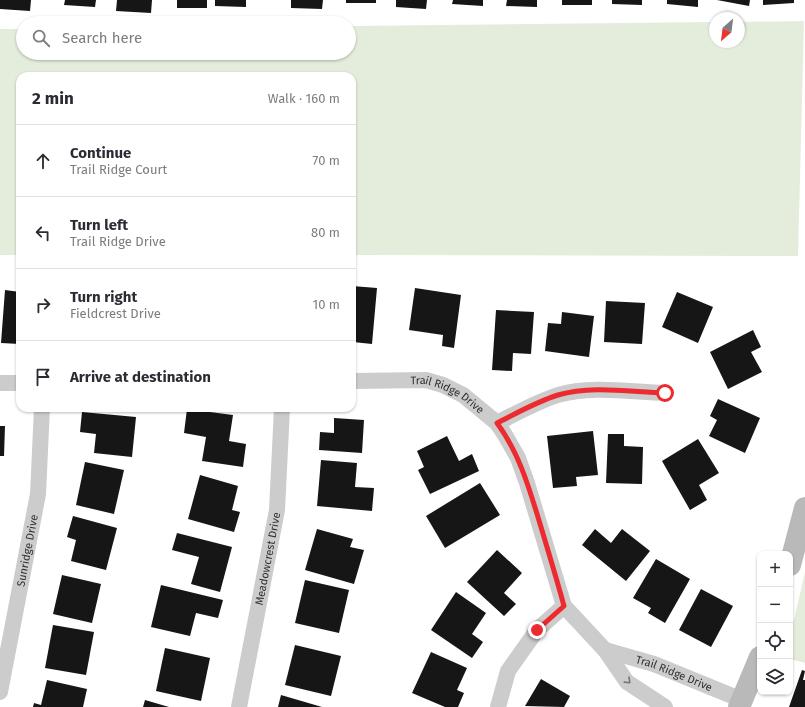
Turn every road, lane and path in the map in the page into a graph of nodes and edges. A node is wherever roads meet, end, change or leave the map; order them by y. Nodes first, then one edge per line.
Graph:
1 (356, 381) edge
2 (16, 383) edge
3 (0, 384) edge
4 (665, 393) dead end
5 (42, 412) edge
6 (282, 412) edge
7 (497, 423) junction
8 (805, 508) edge
9 (793, 554) edge
10 (564, 606) junction
11 (605, 650) junction
12 (759, 659) edge
13 (0, 692) edge
14 (741, 703) edge
15 (238, 707) edge
16 (498, 707) edge
17 (665, 707) edge

1 - 7 street, Trail Ridge Drive
2 - 3 street
4 - 7 street
5 - 13 street, Sunridge Drive
6 - 15 street, Meadowcrest Drive
7 - 10 street, Trail Ridge Drive
8 - 9 street
10 - 11 street, Trail Ridge Drive
10 - 16 street
11 - 14 street, Trail Ridge Drive
11 -> 17 street, Trail Ridge Drive
12 - 14 street

